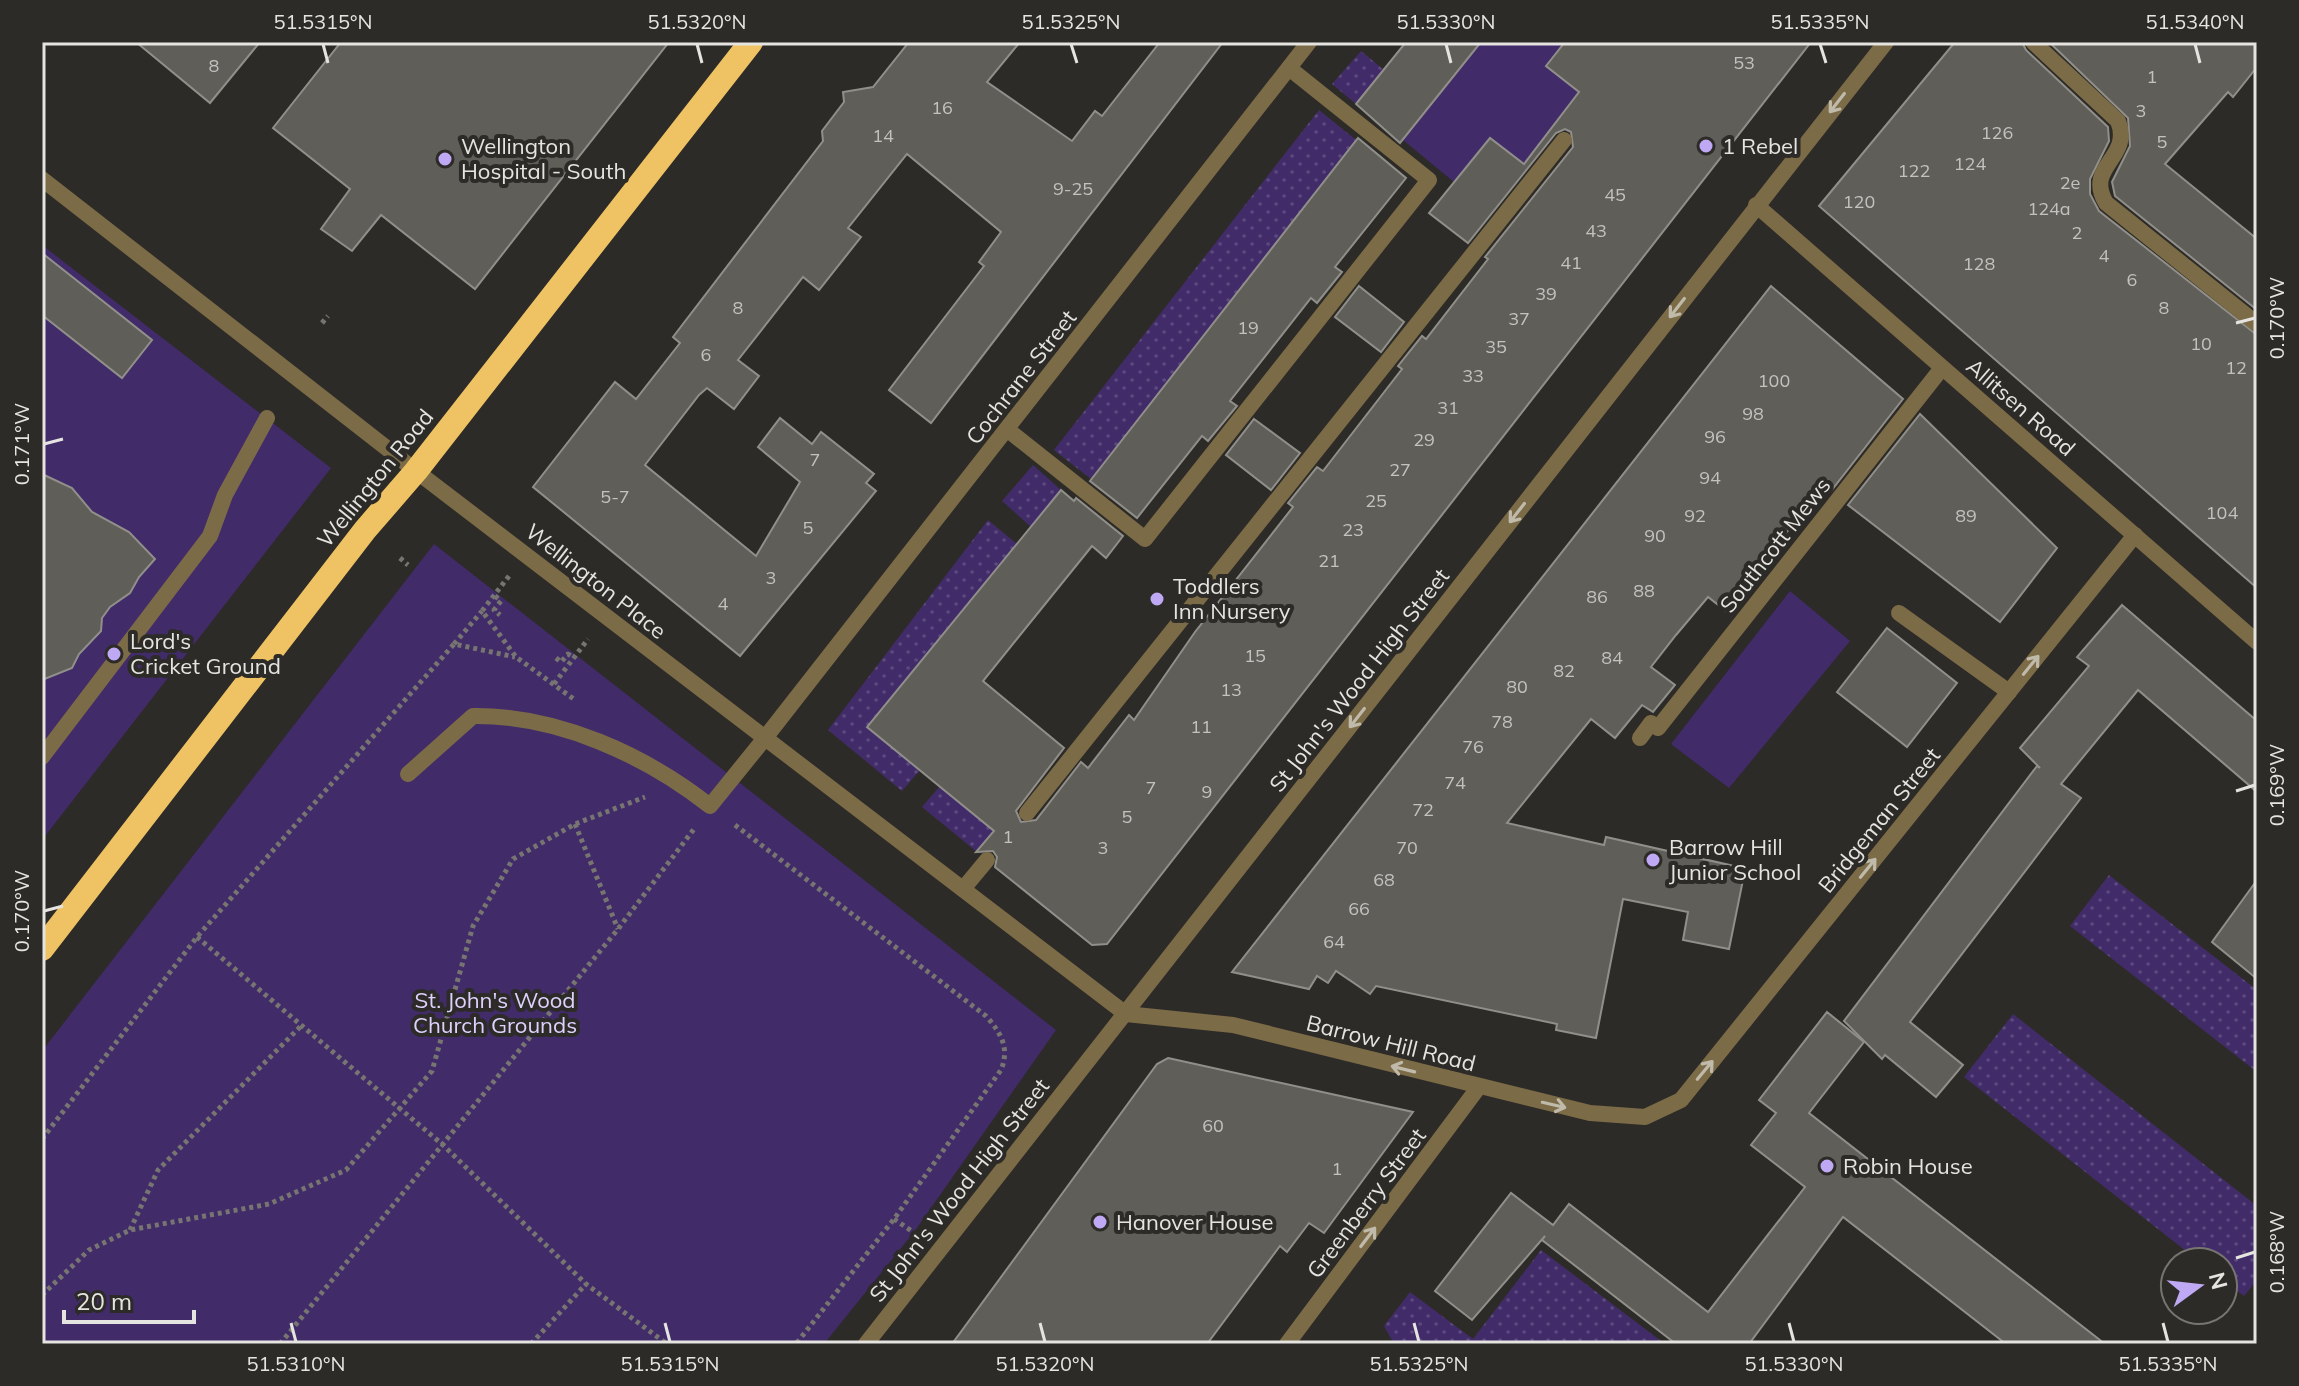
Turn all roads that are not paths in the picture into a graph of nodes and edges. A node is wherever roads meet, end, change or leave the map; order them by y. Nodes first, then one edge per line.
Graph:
1 (751, 42) edge
2 (1309, 42) edge
3 (1886, 42) edge
4 (2033, 42) edge
5 (1289, 68) junction
6 (1564, 140) dead end
7 (42, 179) edge
8 (1756, 205) junction
9 (2257, 324) edge
10 (1942, 368) junction
11 (267, 418) dead end
12 (1008, 430) junction
13 (416, 471) junction
14 (2135, 535) junction
15 (1899, 613) dead end
16 (2257, 642) edge
17 (2009, 692) junction
18 (765, 738) junction
19 (1640, 738) dead end
20 (42, 757) edge
21 (408, 774) dead end
22 (1027, 813) dead end
23 (987, 860) dead end
24 (963, 889) junction
25 (42, 949) edge
26 (1126, 1014) junction
27 (1478, 1088) junction
28 (1645, 1117) joint
29 (866, 1344) edge
30 (1287, 1344) edge

1 - 13 highway, Wellington Road
2 - 5 street, Cochrane Street
3 -> 8 street, St John's Wood High Street
4 - 9 street
5 - 12 street, Cochrane Street
5 - 12 street
6 - 22 street
7 - 13 street, Wellington Place
8 - 10 street, Allitsen Road
8 -> 26 street, St John's Wood High Street
10 - 14 street, Allitsen Road
10 - 19 street, Southcott Mews
11 - 20 street
12 - 18 street, Cochrane Street
13 - 18 street, Wellington Place
13 - 25 highway, Wellington Road
14 - 16 street, Allitsen Road
17 -> 14 street, Bridgeman Street
15 - 17 street
28 -> 17 street, Bridgeman Street
18 - 21 street, Cochrane Street
18 - 24 street, Wellington Place
23 - 24 street
24 - 26 street, Wellington Place
27 -> 26 street, Barrow Hill Road
26 - 29 street, St John's Wood High Street
27 -> 28 street, Barrow Hill Road
30 -> 27 street, Greenberry Street

